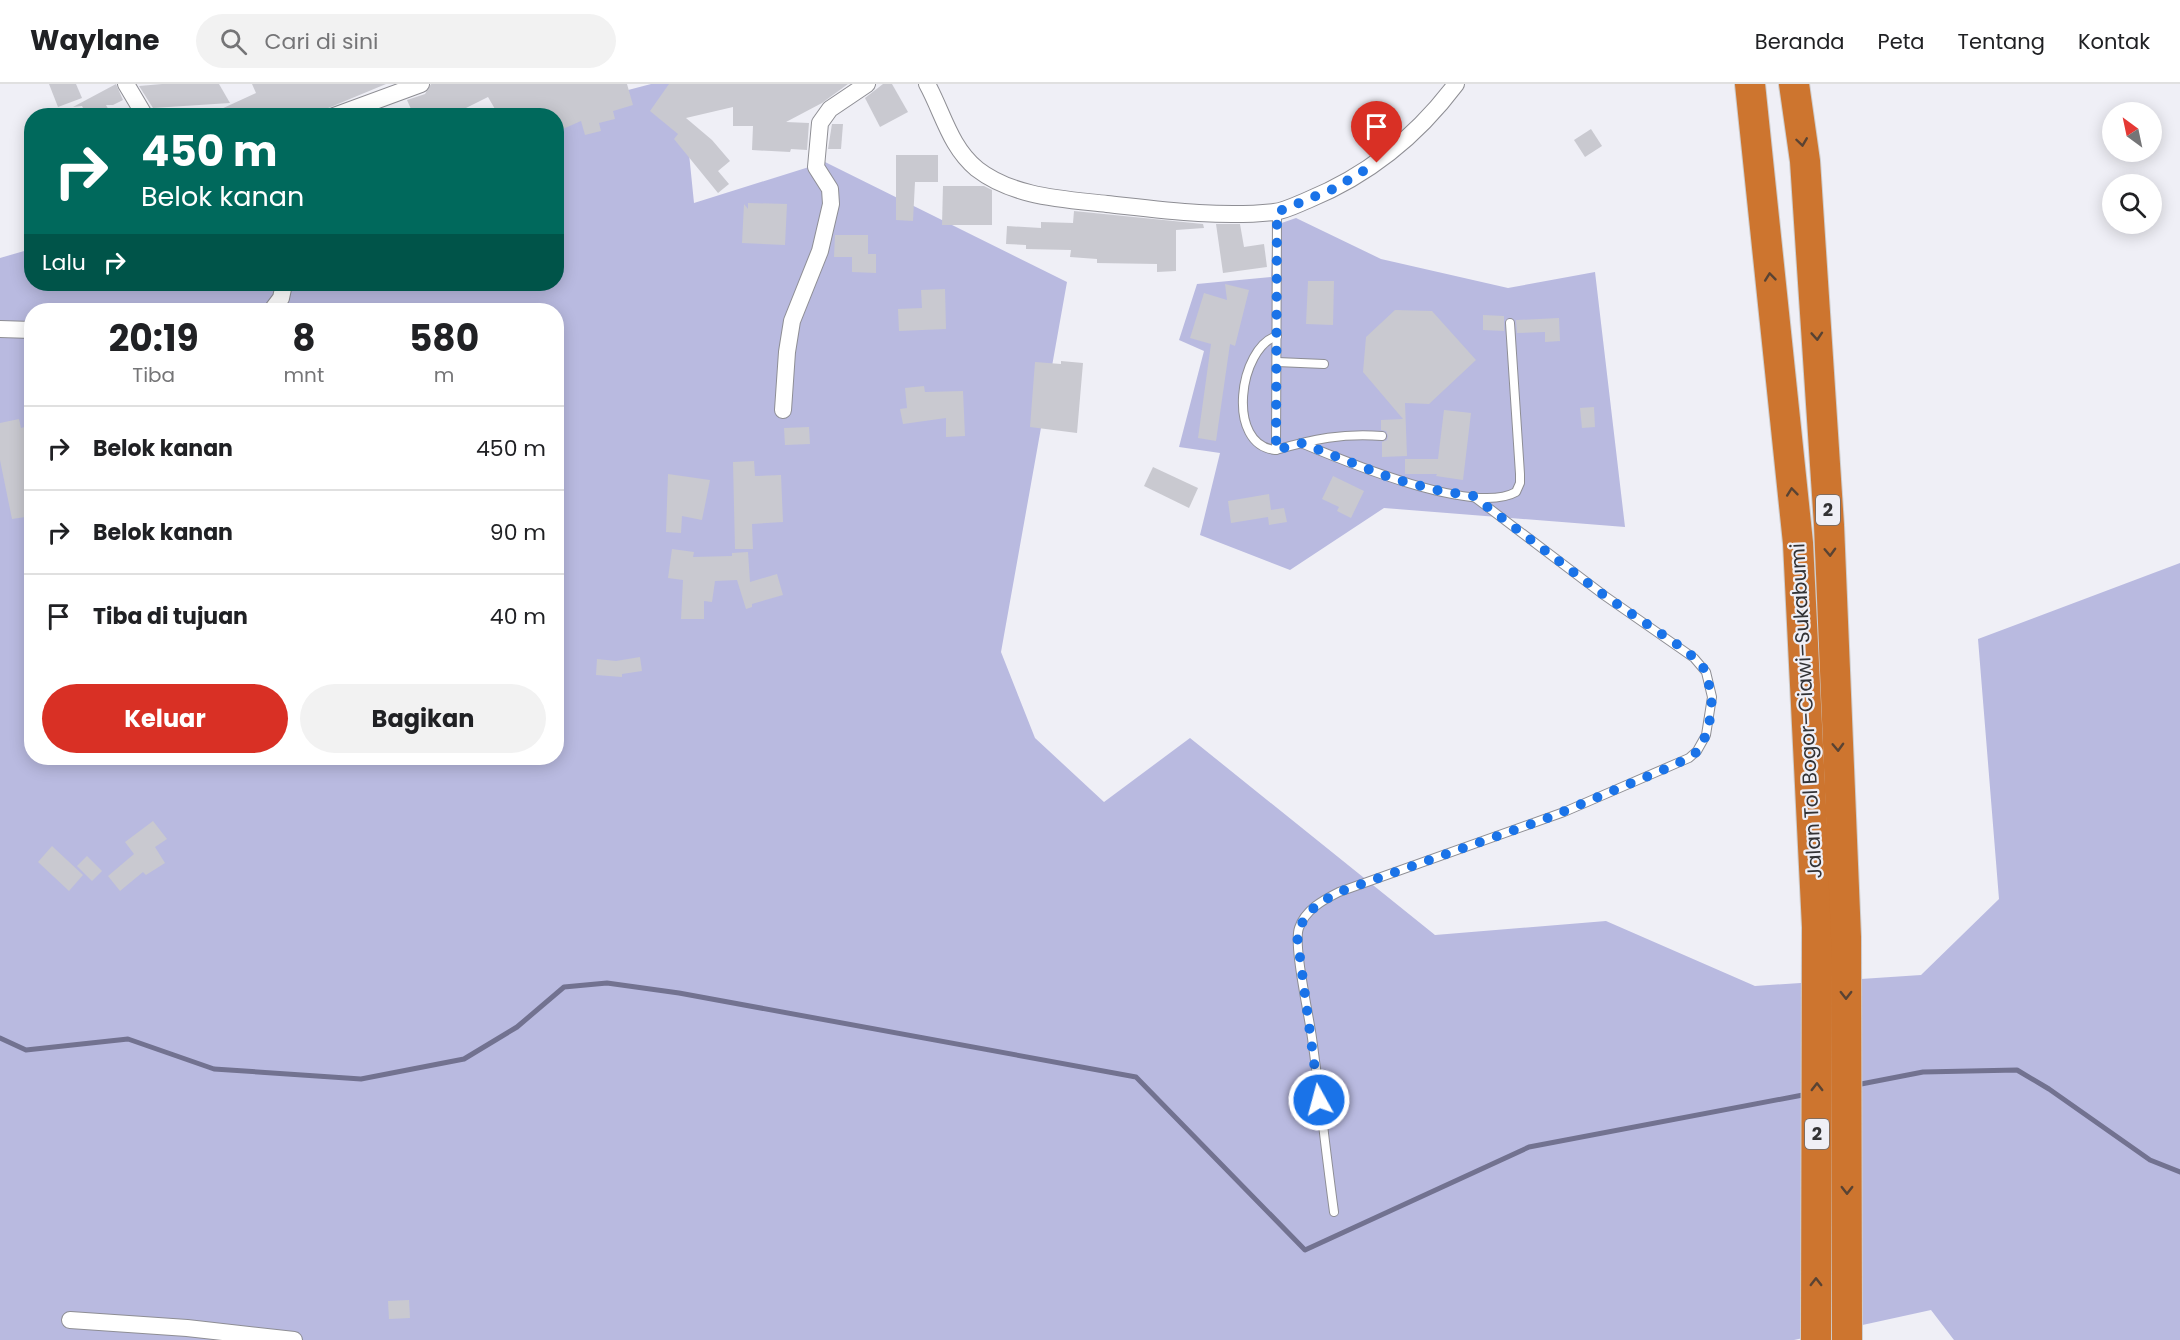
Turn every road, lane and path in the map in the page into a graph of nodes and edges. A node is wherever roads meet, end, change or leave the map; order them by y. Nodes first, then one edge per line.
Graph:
1 (126, 84) edge
2 (422, 84) edge
3 (867, 84) edge
4 (927, 84) edge
5 (1456, 84) edge
6 (1750, 84) edge
7 (1794, 84) edge
8 (140, 108) edge
9 (356, 108) edge
10 (1277, 212) junction
11 (1510, 323) dead end
12 (0, 329) edge
13 (24, 330) edge
14 (1278, 336) junction
15 (1277, 362) junction
16 (1324, 364) dead end
17 (783, 410) dead end
18 (1382, 436) dead end
19 (1301, 443) junction
20 (1276, 450) junction
21 (1473, 496) junction
22 (1334, 1212) dead end
23 (70, 1320) dead end
24 (294, 1340) edge
25 (1816, 1340) edge
26 (1847, 1340) edge

1 - 8 street
2 - 9 street
3 - 17 street
4 - 10 street
5 - 10 street
25 -> 6 highway, Jalan Tol Bogor–Ciawi–Sukabumi / 2
7 -> 26 highway, Jalan Tol Bogor–Ciawi–Sukabumi / 2
10 - 14 lane
11 - 21 lane
12 - 13 street
14 - 15 lane
14 - 20 lane
15 - 16 lane
15 - 20 lane
18 - 19 lane
19 - 20 lane
19 - 21 lane
21 - 22 lane
23 - 24 street

